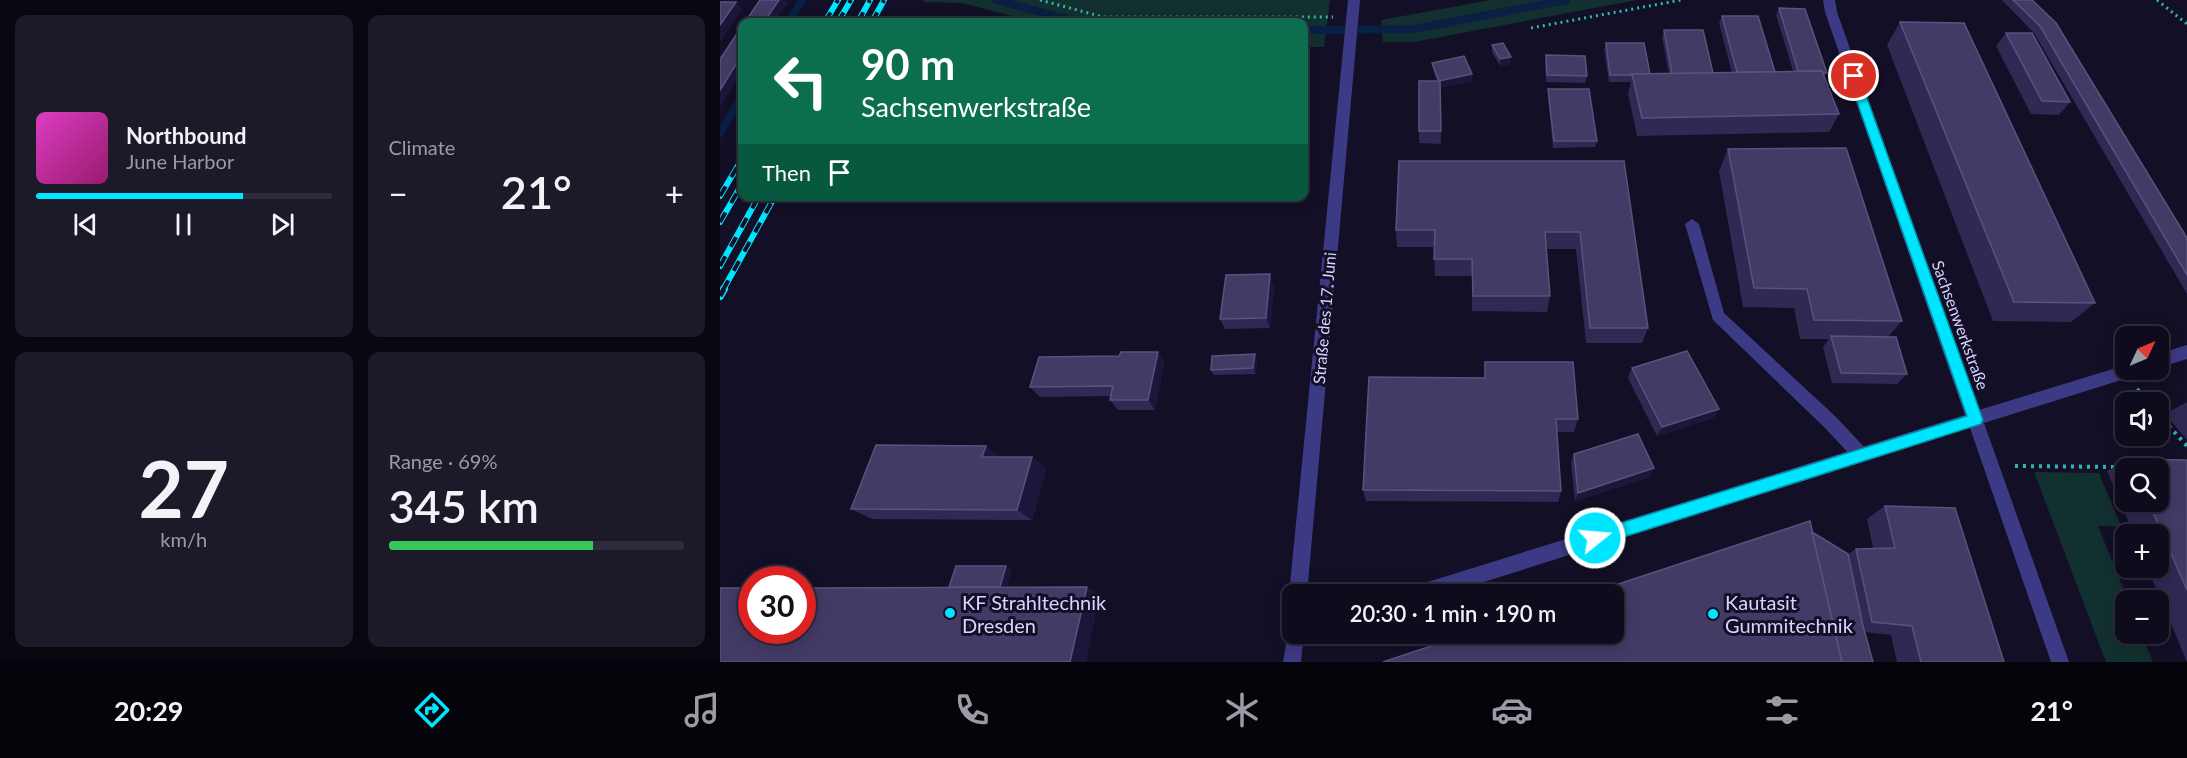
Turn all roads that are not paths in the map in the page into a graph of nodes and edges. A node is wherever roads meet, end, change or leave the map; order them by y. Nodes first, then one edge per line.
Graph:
1 (1354, 0) edge
2 (1829, 0) edge
3 (1692, 224) dead end
4 (2187, 352) edge
5 (2169, 358) edge
6 (2115, 375) edge
7 (1976, 420) junction
8 (1862, 455) junction
9 (1299, 584) edge
10 (1450, 584) edge
11 (1294, 644) edge
12 (1292, 662) edge
13 (2060, 662) edge

1 - 9 street, Straße des 17. Juni
2 - 7 street, Sachsenwerkstraße
3 - 8 street
4 - 5 street
6 - 7 street
7 - 8 street
7 - 13 street, Sachsenwerkstraße
8 - 10 street
11 - 12 street

